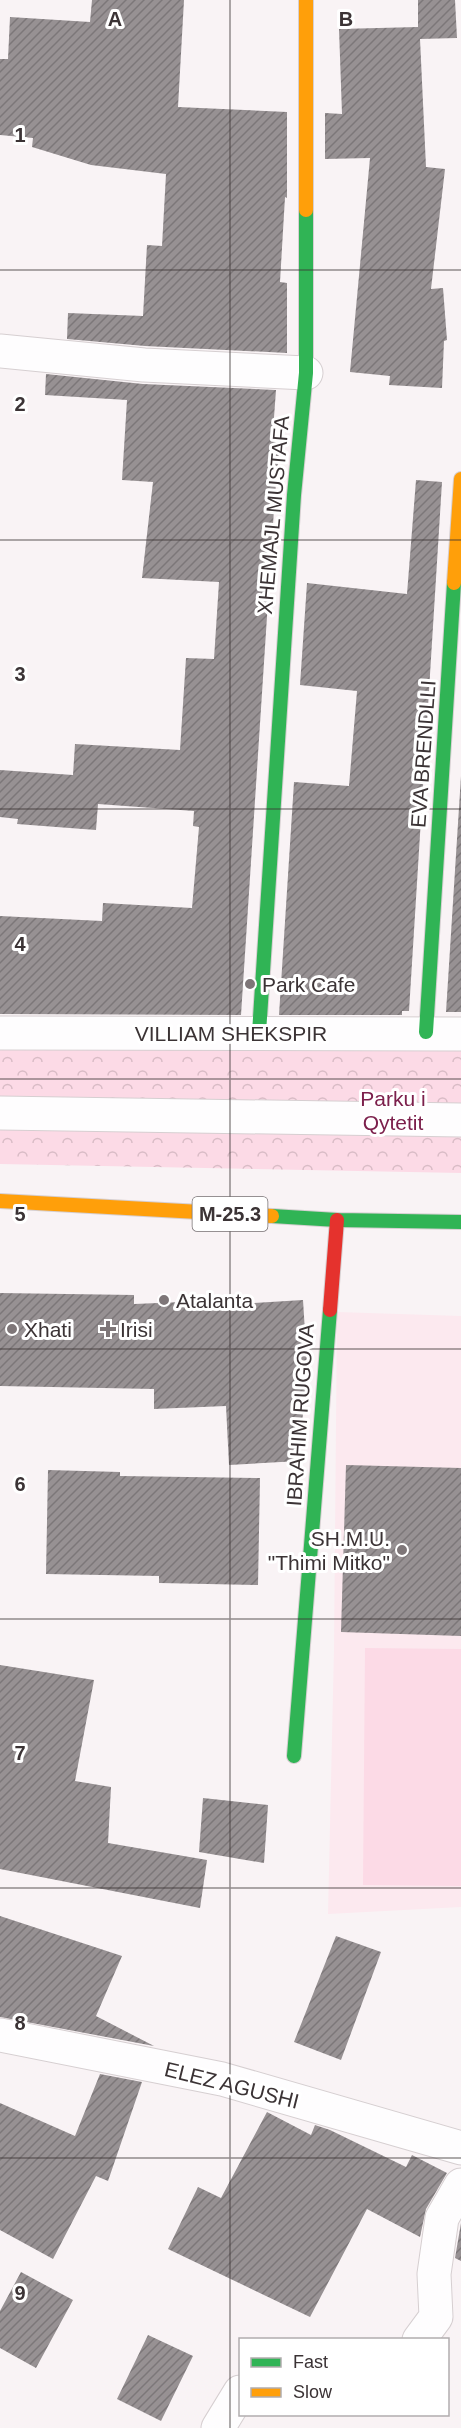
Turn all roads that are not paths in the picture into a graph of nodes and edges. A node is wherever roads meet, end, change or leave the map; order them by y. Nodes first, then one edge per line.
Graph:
1 (306, 0) edge
2 (0, 351) edge
3 (306, 372) junction
4 (461, 479) edge
5 (426, 1032) junction
6 (0, 1033) edge
7 (259, 1034) junction
8 (461, 1034) edge
9 (0, 1113) edge
10 (461, 1120) edge
11 (0, 1201) edge
12 (337, 1220) junction
13 (461, 1222) edge
14 (294, 1756) dead end
15 (0, 2035) edge
16 (461, 2148) edge
17 (461, 2185) edge
18 (420, 2338) edge
19 (239, 2394) edge
20 (218, 2428) edge

1 - 3 street, XHEMAJL MUSTAFA
2 - 3 street
3 - 7 street, XHEMAJL MUSTAFA
4 - 5 street, EVA BRENDLLI
5 - 7 street, VILLIAM SHEKSPIR
5 - 8 street, VILLIAM SHEKSPIR
6 - 7 street, VILLIAM SHEKSPIR
9 - 10 street
11 - 12 street, M-25.3
12 - 13 street, M-25.3
12 - 14 street, IBRAHIM RUGOVA
15 - 16 street, ELEZ AGUSHI
17 - 18 street
19 - 20 street

